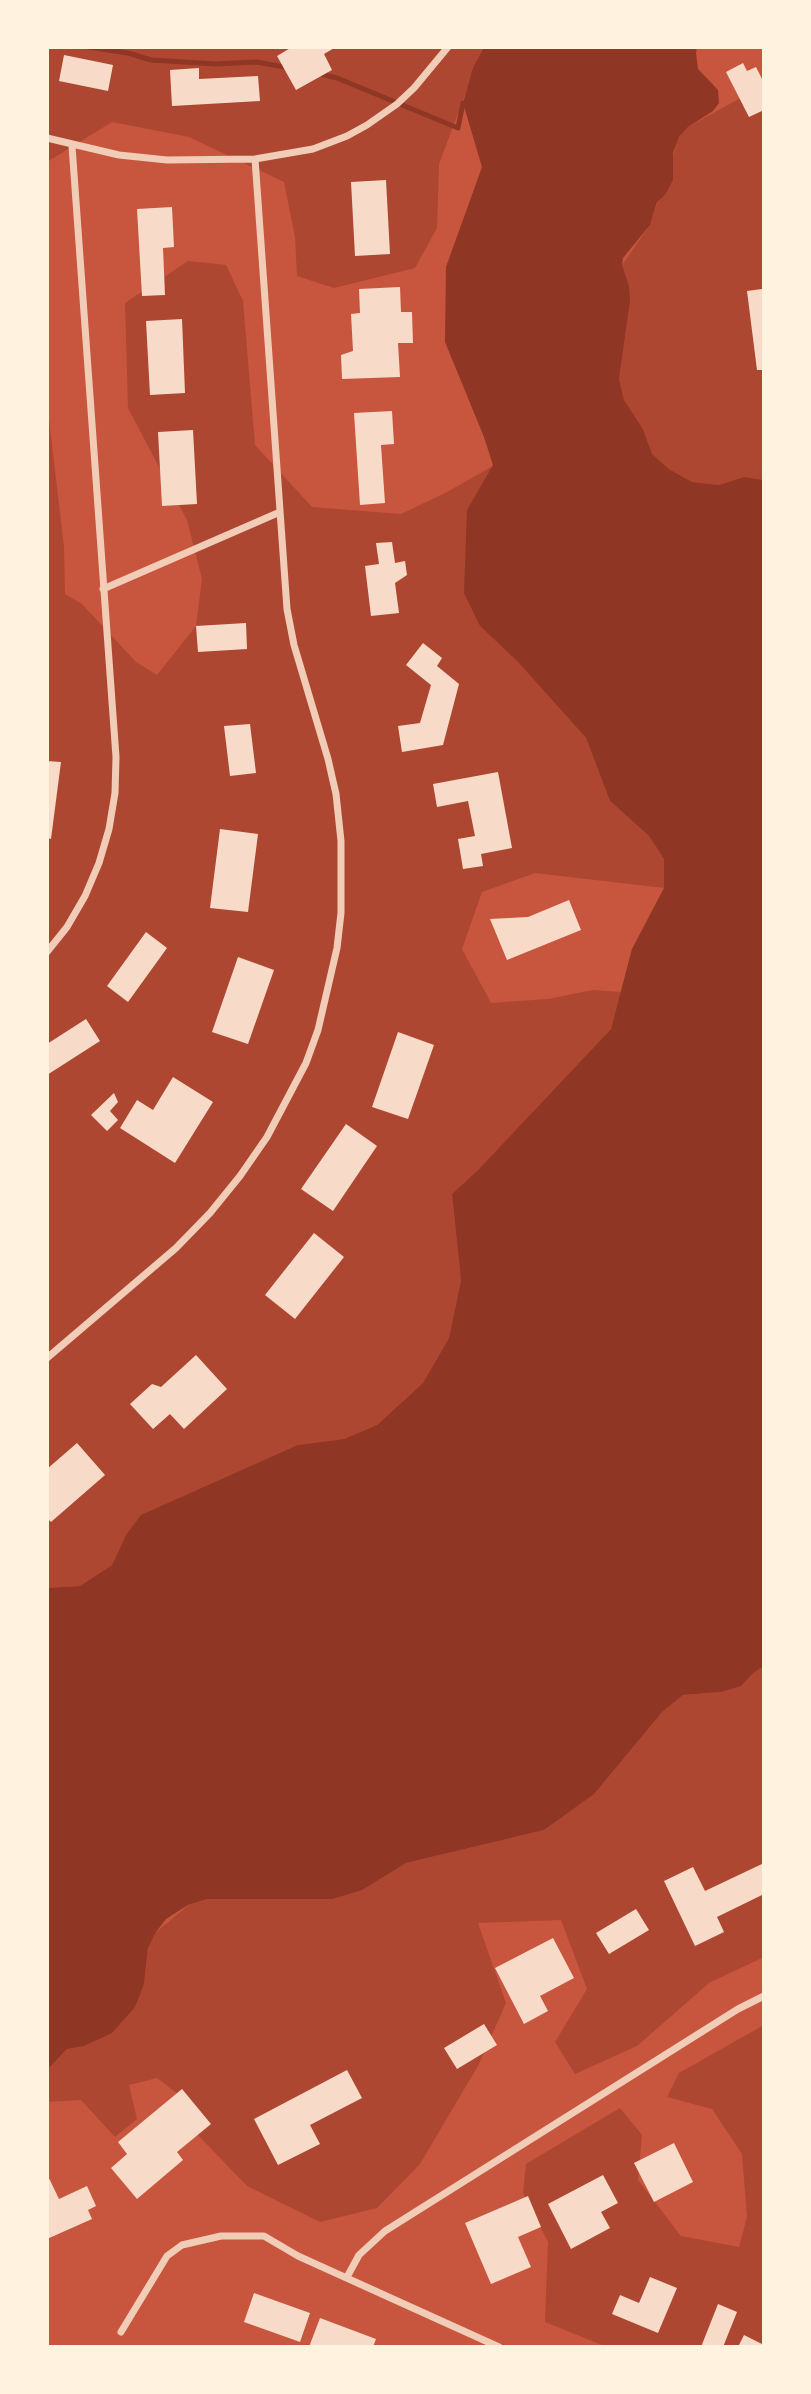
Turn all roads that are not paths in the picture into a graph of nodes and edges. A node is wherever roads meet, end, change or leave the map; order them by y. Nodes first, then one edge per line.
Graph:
1 (448, 47) edge
2 (47, 138) edge
3 (72, 146) junction
4 (255, 159) junction
5 (280, 512) junction
6 (103, 589) junction
7 (47, 952) edge
8 (47, 1358) edge
9 (764, 1996) edge
10 (347, 2277) junction
11 (121, 2332) dead end
12 (499, 2347) edge

1 - 4 street
2 - 3 street
3 - 4 street
3 - 6 street
4 - 5 street
5 - 6 street
5 - 8 street
6 - 7 street
9 - 10 street
10 - 11 street
10 - 12 street

